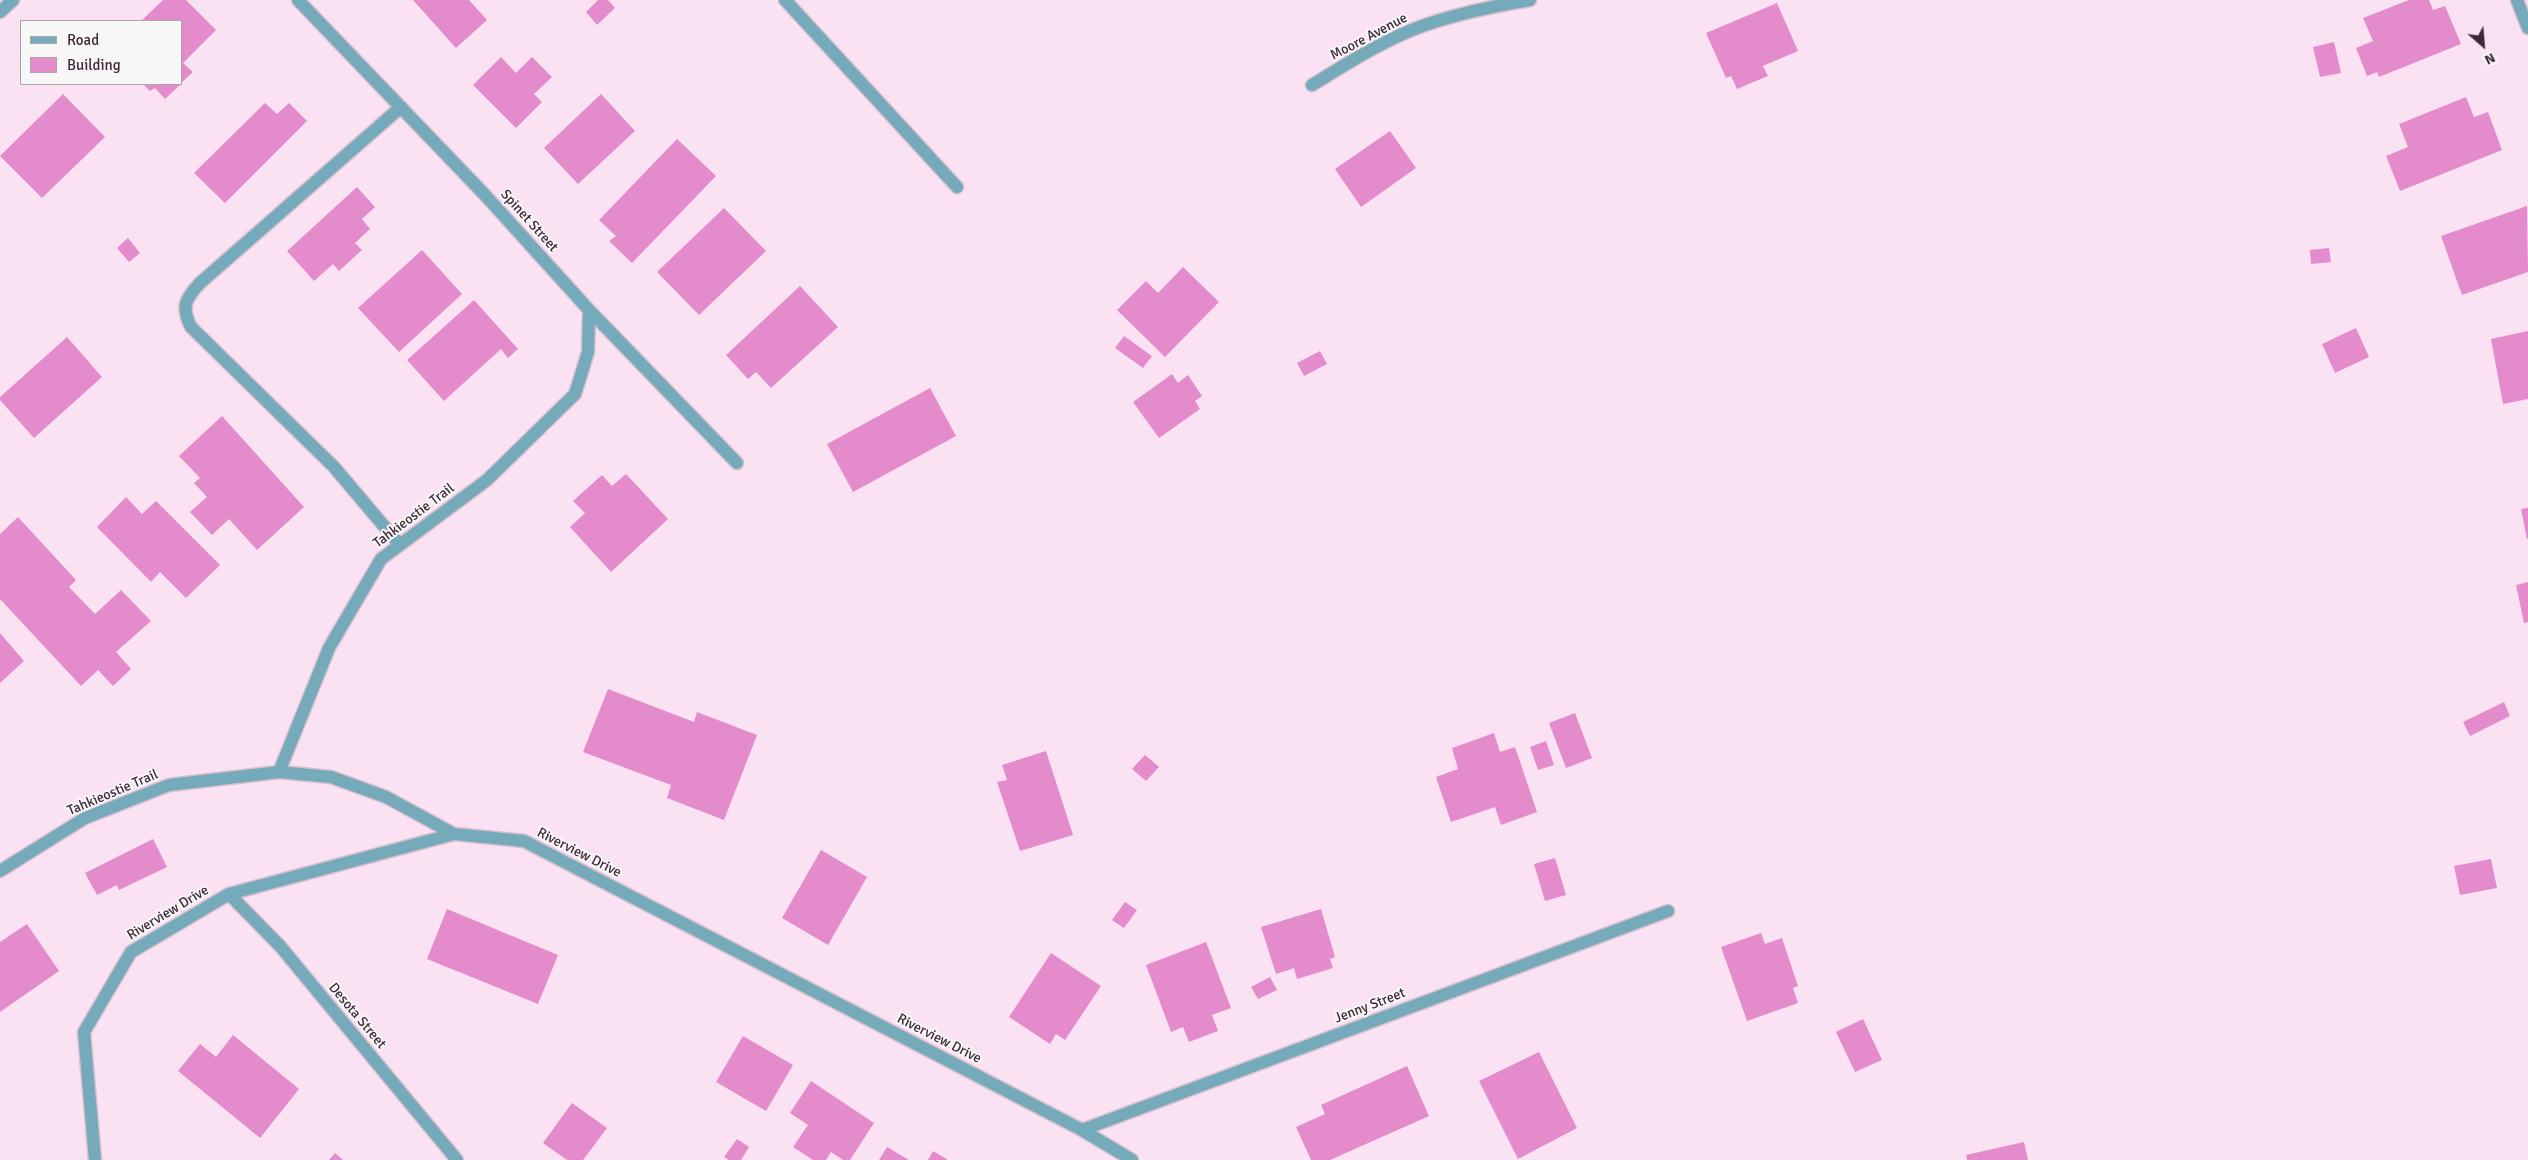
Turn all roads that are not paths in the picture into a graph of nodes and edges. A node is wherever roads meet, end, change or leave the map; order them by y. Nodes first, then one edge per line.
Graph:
1 (13, 0) edge
2 (298, 0) edge
3 (785, 0) edge
4 (1530, 0) edge
5 (2517, 0) edge
6 (0, 12) edge
7 (2528, 28) edge
8 (1312, 85) dead end
9 (401, 106) junction
10 (958, 187) dead end
11 (589, 310) junction
12 (737, 463) dead end
13 (400, 545) junction
14 (279, 772) junction
15 (454, 834) junction
16 (0, 871) edge
17 (229, 894) junction
18 (1668, 911) dead end
19 (1082, 1130) junction
20 (95, 1160) edge
21 (457, 1160) edge
22 (1132, 1160) edge

1 - 6 street
2 - 9 street, Spinet Street
3 - 10 street
4 - 8 street, Moore Avenue
5 - 7 street
9 - 11 street, Spinet Street
9 - 13 street
11 - 12 street, Spinet Street
11 - 13 street, Tahkieostie Trail
13 - 14 street, Tahkieostie Trail
14 - 15 street, Tahkieostie Trail
14 - 16 street, Tahkieostie Trail
15 - 17 street, Riverview Drive
15 - 19 street, Riverview Drive
17 - 20 street, Riverview Drive
17 - 21 street, Desota Street
18 - 19 street, Jenny Street
19 - 22 street, Riverview Drive

